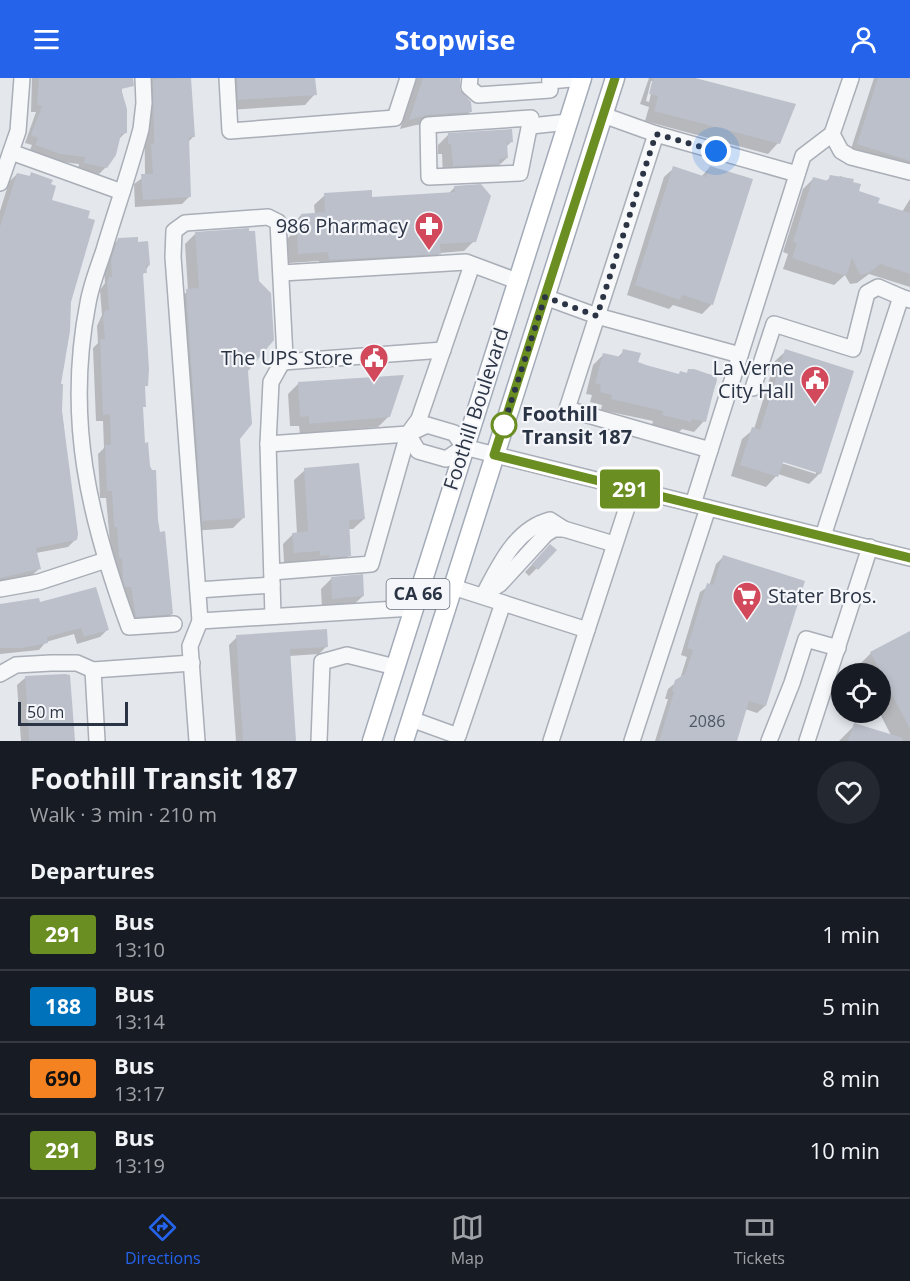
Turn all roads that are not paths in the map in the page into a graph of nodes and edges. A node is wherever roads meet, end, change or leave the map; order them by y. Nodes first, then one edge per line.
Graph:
1 (22, 78) edge
2 (143, 78) edge
3 (227, 78) edge
4 (408, 78) edge
5 (470, 78) edge
6 (582, 78) edge
7 (615, 78) edge
8 (851, 78) edge
9 (550, 79) edge
10 (603, 115) junction
11 (568, 122) junction
12 (531, 126) junction
13 (656, 134) junction
14 (832, 134) junction
15 (11, 152) junction
16 (910, 172) edge
17 (797, 174) junction
18 (0, 183) edge
19 (122, 192) junction
20 (472, 265) junction
21 (282, 273) junction
22 (517, 280) junction
23 (545, 297) junction
24 (906, 298) edge
25 (597, 316) junction
26 (443, 350) junction
27 (740, 355) junction
28 (284, 362) junction
29 (753, 388) dead end
30 (408, 434) junction
31 (268, 444) junction
32 (464, 447) junction
33 (710, 450) junction
34 (494, 455) junction
35 (633, 489) junction
36 (701, 506) junction
37 (823, 536) junction
38 (614, 544) junction
39 (870, 547) junction
40 (910, 558) edge
41 (106, 560) junction
42 (272, 578) junction
43 (453, 587) junction
44 (0, 589) edge
45 (198, 590) junction
46 (484, 594) junction
47 (502, 603) junction
48 (413, 608) junction
49 (273, 616) junction
50 (201, 621) junction
51 (174, 624) dead end
52 (586, 630) junction
53 (838, 648) junction
54 (192, 663) junction
55 (395, 668) junction
56 (93, 670) junction
57 (0, 674) edge
58 (411, 719) junction
59 (98, 741) edge
60 (197, 741) edge
61 (319, 741) edge
62 (372, 741) edge
63 (404, 741) edge
64 (551, 741) edge
65 (632, 741) edge
66 (769, 741) edge
67 (807, 741) edge

1 - 15 street
2 - 19 street
3 - 4 street
5 - 9 street
6 - 9 street
6 - 11 main road, Foothill Boulevard / CA 66
7 - 10 main road, Foothill Boulevard / CA 66
8 - 14 street
10 - 13 street
10 - 23 main road, Foothill Boulevard / CA 66
11 - 12 street
11 - 22 main road, Foothill Boulevard / CA 66
12 - 12 street
13 - 17 street
13 - 25 street
14 - 16 street
14 - 17 street
15 - 18 street
15 - 19 street
17 - 27 street
19 - 41 street
20 - 21 street
20 - 22 street
20 - 26 street
21 - 28 street
21 - 45 street
22 - 32 main road, Foothill Boulevard / CA 66
23 - 25 street
23 - 34 main road, Foothill Boulevard / CA 66
24 - 29 street
24 - 37 street
25 - 27 street
25 - 33 street
26 - 28 street
26 - 30 street
27 - 33 street
28 - 31 street
30 - 31 street
30 - 32 street
30 - 32 street
30 - 42 street
31 - 42 street
32 - 34 street
32 - 48 main road, Foothill Boulevard / CA 66
33 - 36 street
34 - 35 street
34 - 43 main road, Foothill Boulevard / CA 66
35 - 36 street
35 - 38 street
36 - 37 street
36 - 65 street
37 - 39 street
38 - 46 street
38 - 52 street
39 - 40 street
39 - 53 street
41 - 44 street
41 - 51 street
42 - 45 street
42 - 49 street
43 - 46 street
43 - 58 main road, Foothill Boulevard / CA 66
45 - 50 street
46 - 47 street
47 - 52 street
47 - 58 street
48 - 49 street
48 - 55 main road, Foothill Boulevard / CA 66
49 - 50 street
50 - 54 street
52 - 64 street
53 - 66 street
53 - 67 street
54 - 56 street
54 - 60 street
55 - 61 street
55 - 62 main road, Foothill Boulevard / CA 66
56 - 57 street
56 - 59 street
58 - 63 main road, Foothill Boulevard / CA 66

